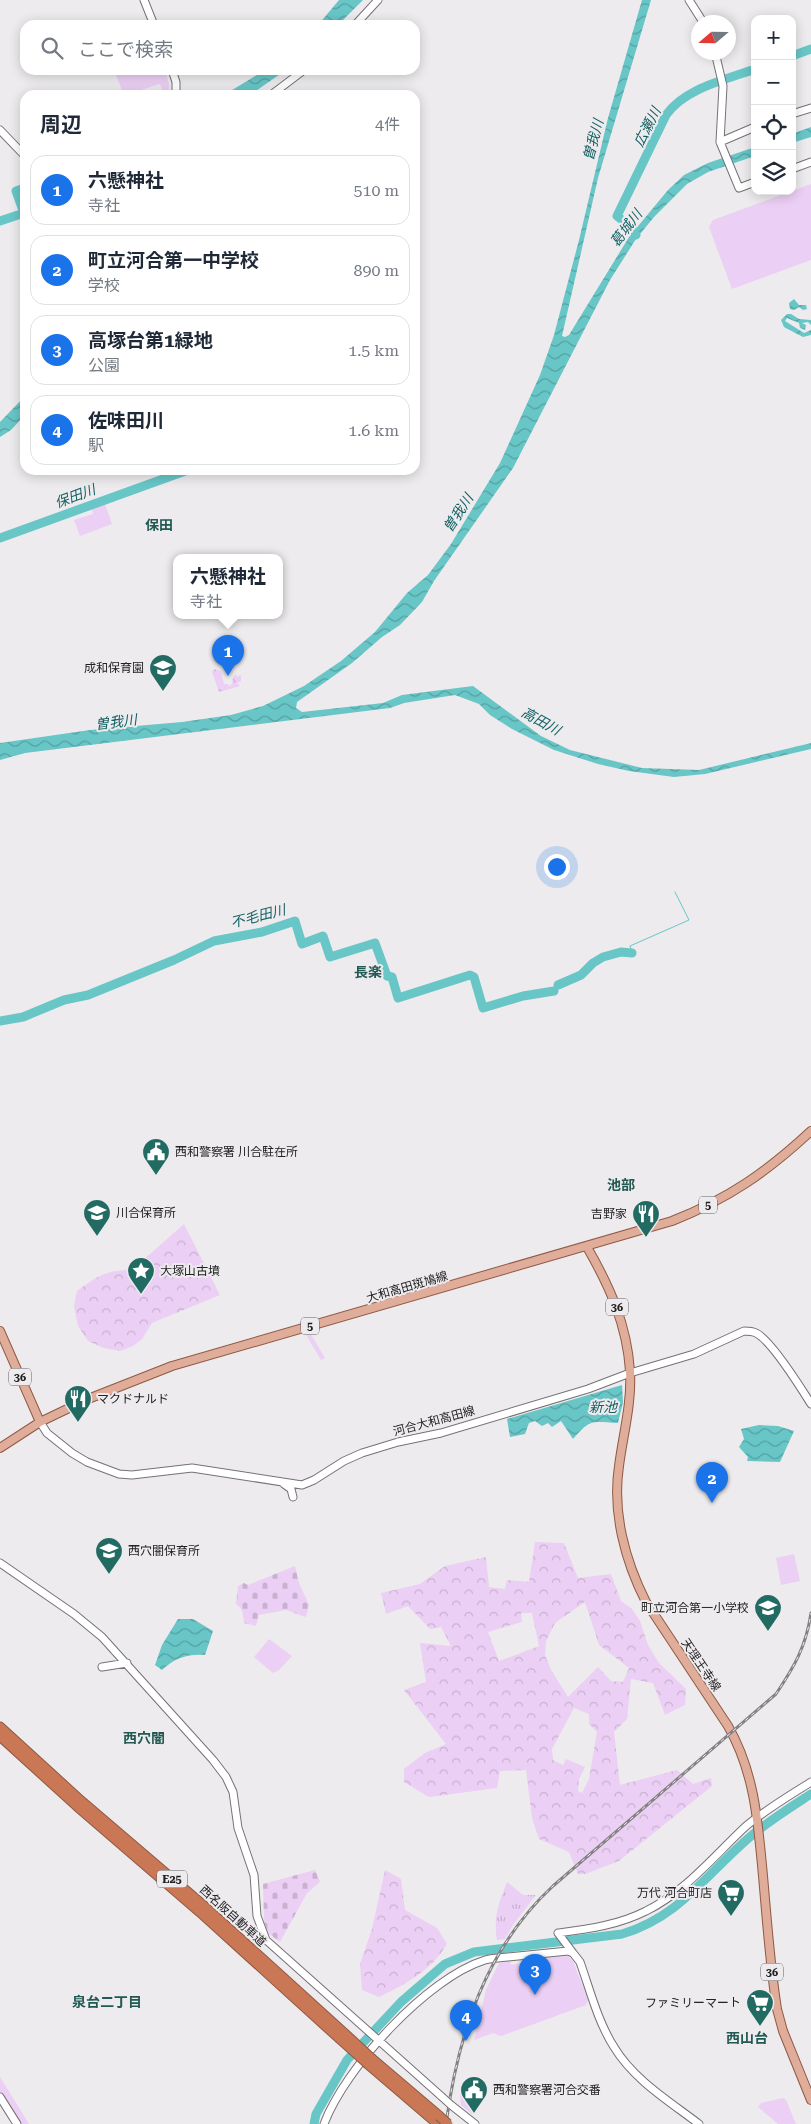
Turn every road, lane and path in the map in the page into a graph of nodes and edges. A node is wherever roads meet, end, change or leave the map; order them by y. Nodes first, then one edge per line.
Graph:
1 (144, 0) edge
2 (378, 0) edge
3 (689, 0) edge
4 (699, 15) edge
5 (152, 20) edge
6 (360, 20) edge
7 (717, 60) edge
8 (174, 75) edge
9 (297, 75) edge
10 (176, 90) edge
11 (278, 90) edge
12 (811, 108) edge
13 (796, 113) edge
14 (751, 129) edge
15 (0, 130) edge
16 (721, 144) junction
17 (20, 151) edge
18 (811, 162) edge
19 (796, 168) edge
20 (751, 184) edge
21 (811, 1131) edge
22 (587, 1247) junction
23 (0, 1331) edge
24 (630, 1373) junction
25 (811, 1404) edge
26 (40, 1422) junction
27 (0, 1448) edge
28 (283, 1483) junction
29 (293, 1497) dead end
30 (0, 1564) edge
31 (127, 1663) junction
32 (102, 1667) dead end
33 (0, 1719) edge
34 (0, 1727) edge
35 (0, 1736) edge
36 (0, 1741) edge
37 (38, 1766) junction
38 (811, 1782) edge
39 (758, 1820) junction
40 (572, 1951) junction
41 (377, 2040) junction
42 (0, 2097) edge
43 (811, 2100) edge
44 (438, 2120) edge
45 (17, 2124) edge
46 (324, 2124) edge
47 (448, 2124) edge
48 (475, 2124) edge
49 (699, 2124) edge

1 - 5 street
2 - 6 street
3 - 4 street
7 - 16 street
8 - 10 street
9 - 11 street
12 - 13 street
14 - 16 street
15 - 17 street
16 - 20 street
18 - 19 street
21 - 22 main road, 大和高田斑鳩線 / 5
22 - 24 main road, 天理王寺線 / 36
22 - 26 main road, 大和高田斑鳩線 / 5
23 - 26 main road, 36
24 - 25 street, 河合大和高田線
24 - 28 street, 河合大和高田線
24 - 39 main road, 天理王寺線 / 36
26 - 27 main road, 大和高田斑鳩線 / 5
26 - 28 street, 河合大和高田線
28 - 29 street
30 - 31 street
31 - 32 street
31 - 41 street
33 - 37 highway
34 - 37 highway, 西名阪自動車道 / E25
35 - 37 highway, 西名阪自動車道 / E25
36 - 37 highway
37 - 44 highway, 西名阪自動車道 / E25, bridge
38 - 39 street
39 - 40 street
39 - 43 main road, 天理王寺線 / 36
40 - 41 street
40 - 49 street
41 - 46 street
41 - 48 street, bridge
42 - 45 street
44 - 47 highway, 西名阪自動車道 / E25, bridge

